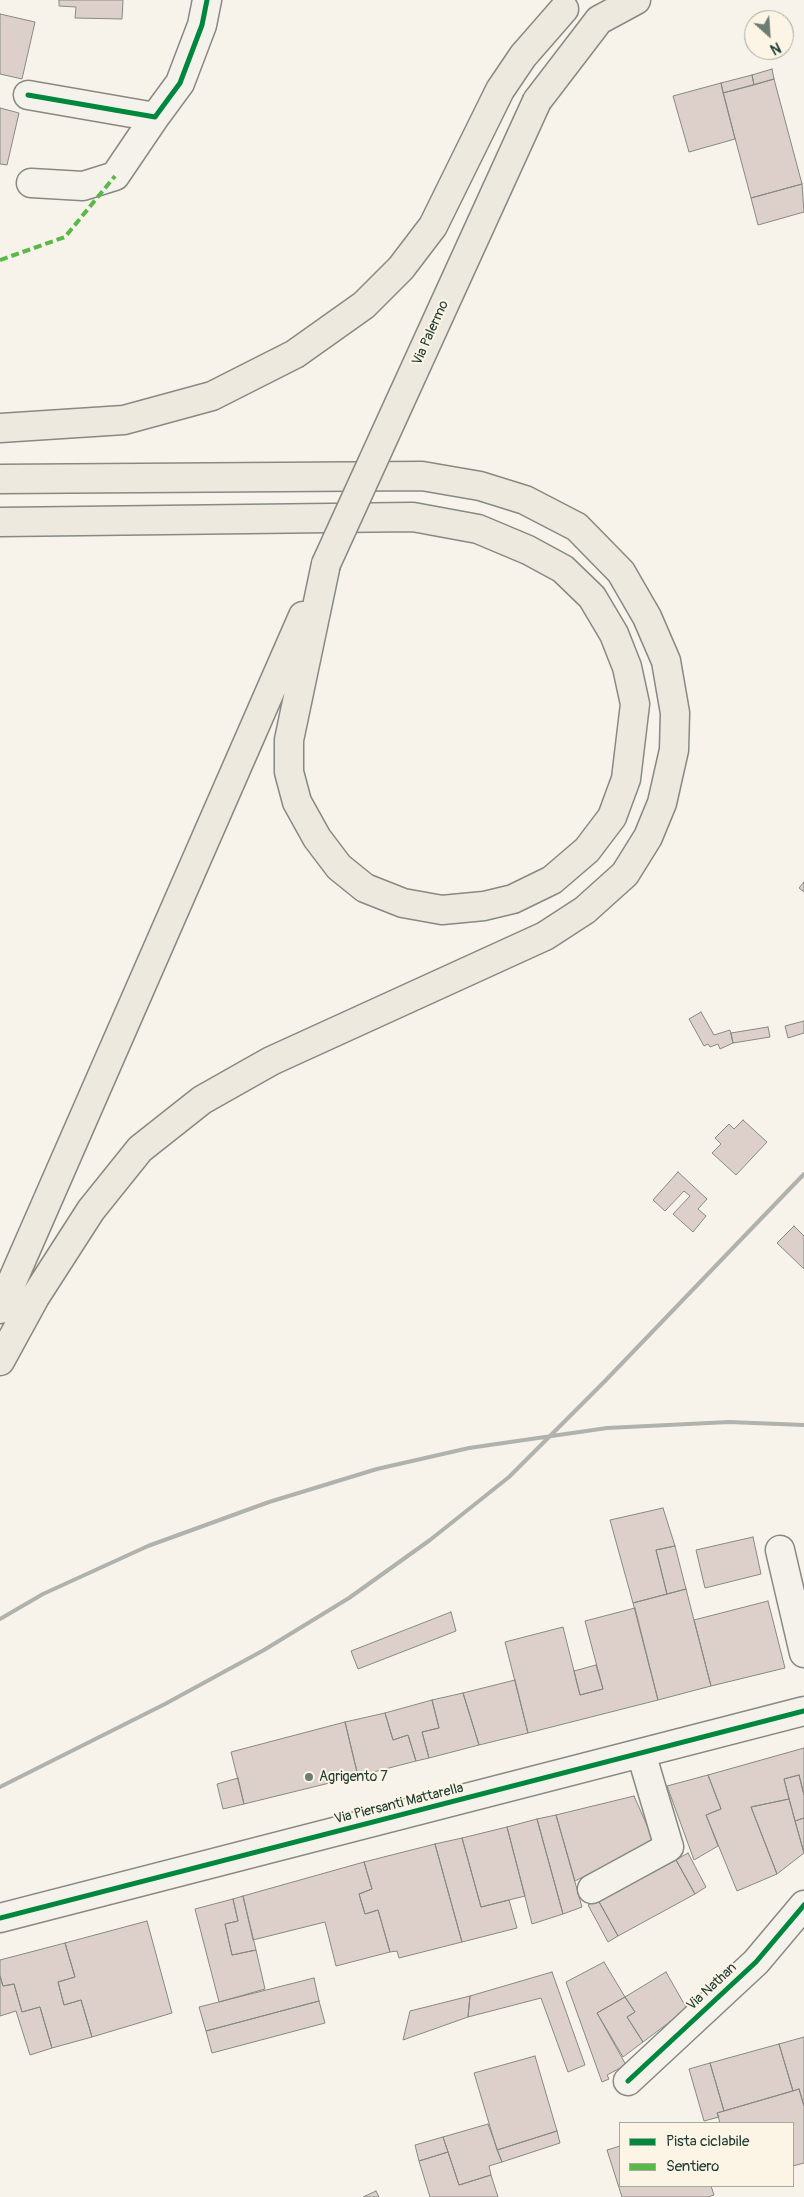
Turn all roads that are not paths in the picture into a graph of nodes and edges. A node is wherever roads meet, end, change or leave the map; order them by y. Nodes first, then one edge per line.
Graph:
1 (207, 0) edge
2 (636, 0) edge
3 (565, 4) edge
4 (606, 10) edge
5 (28, 95) dead end
6 (537, 101) junction
7 (155, 117) junction
8 (31, 183) dead end
9 (0, 428) edge
10 (0, 479) edge
11 (0, 522) edge
12 (326, 564) junction
13 (0, 1309) edge
14 (0, 1360) edge
15 (780, 1550) dead end
16 (804, 1653) edge
17 (804, 1711) edge
18 (641, 1754) junction
19 (592, 1888) dead end
20 (804, 1905) edge
21 (0, 1918) edge
22 (628, 2080) dead end

1 - 7 street
2 - 4 main road
3 - 6 main road
3 - 9 main road
4 - 6 main road
5 - 7 street
6 - 12 main road, Via Palermo, bridge
7 - 8 street
10 - 14 main road
11 - 12 main road
12 - 13 main road
15 - 16 street
17 - 18 street, Via Piersanti Mattarella
18 - 19 street
18 - 21 street, Via Piersanti Mattarella
20 - 22 street, Via Nathan

